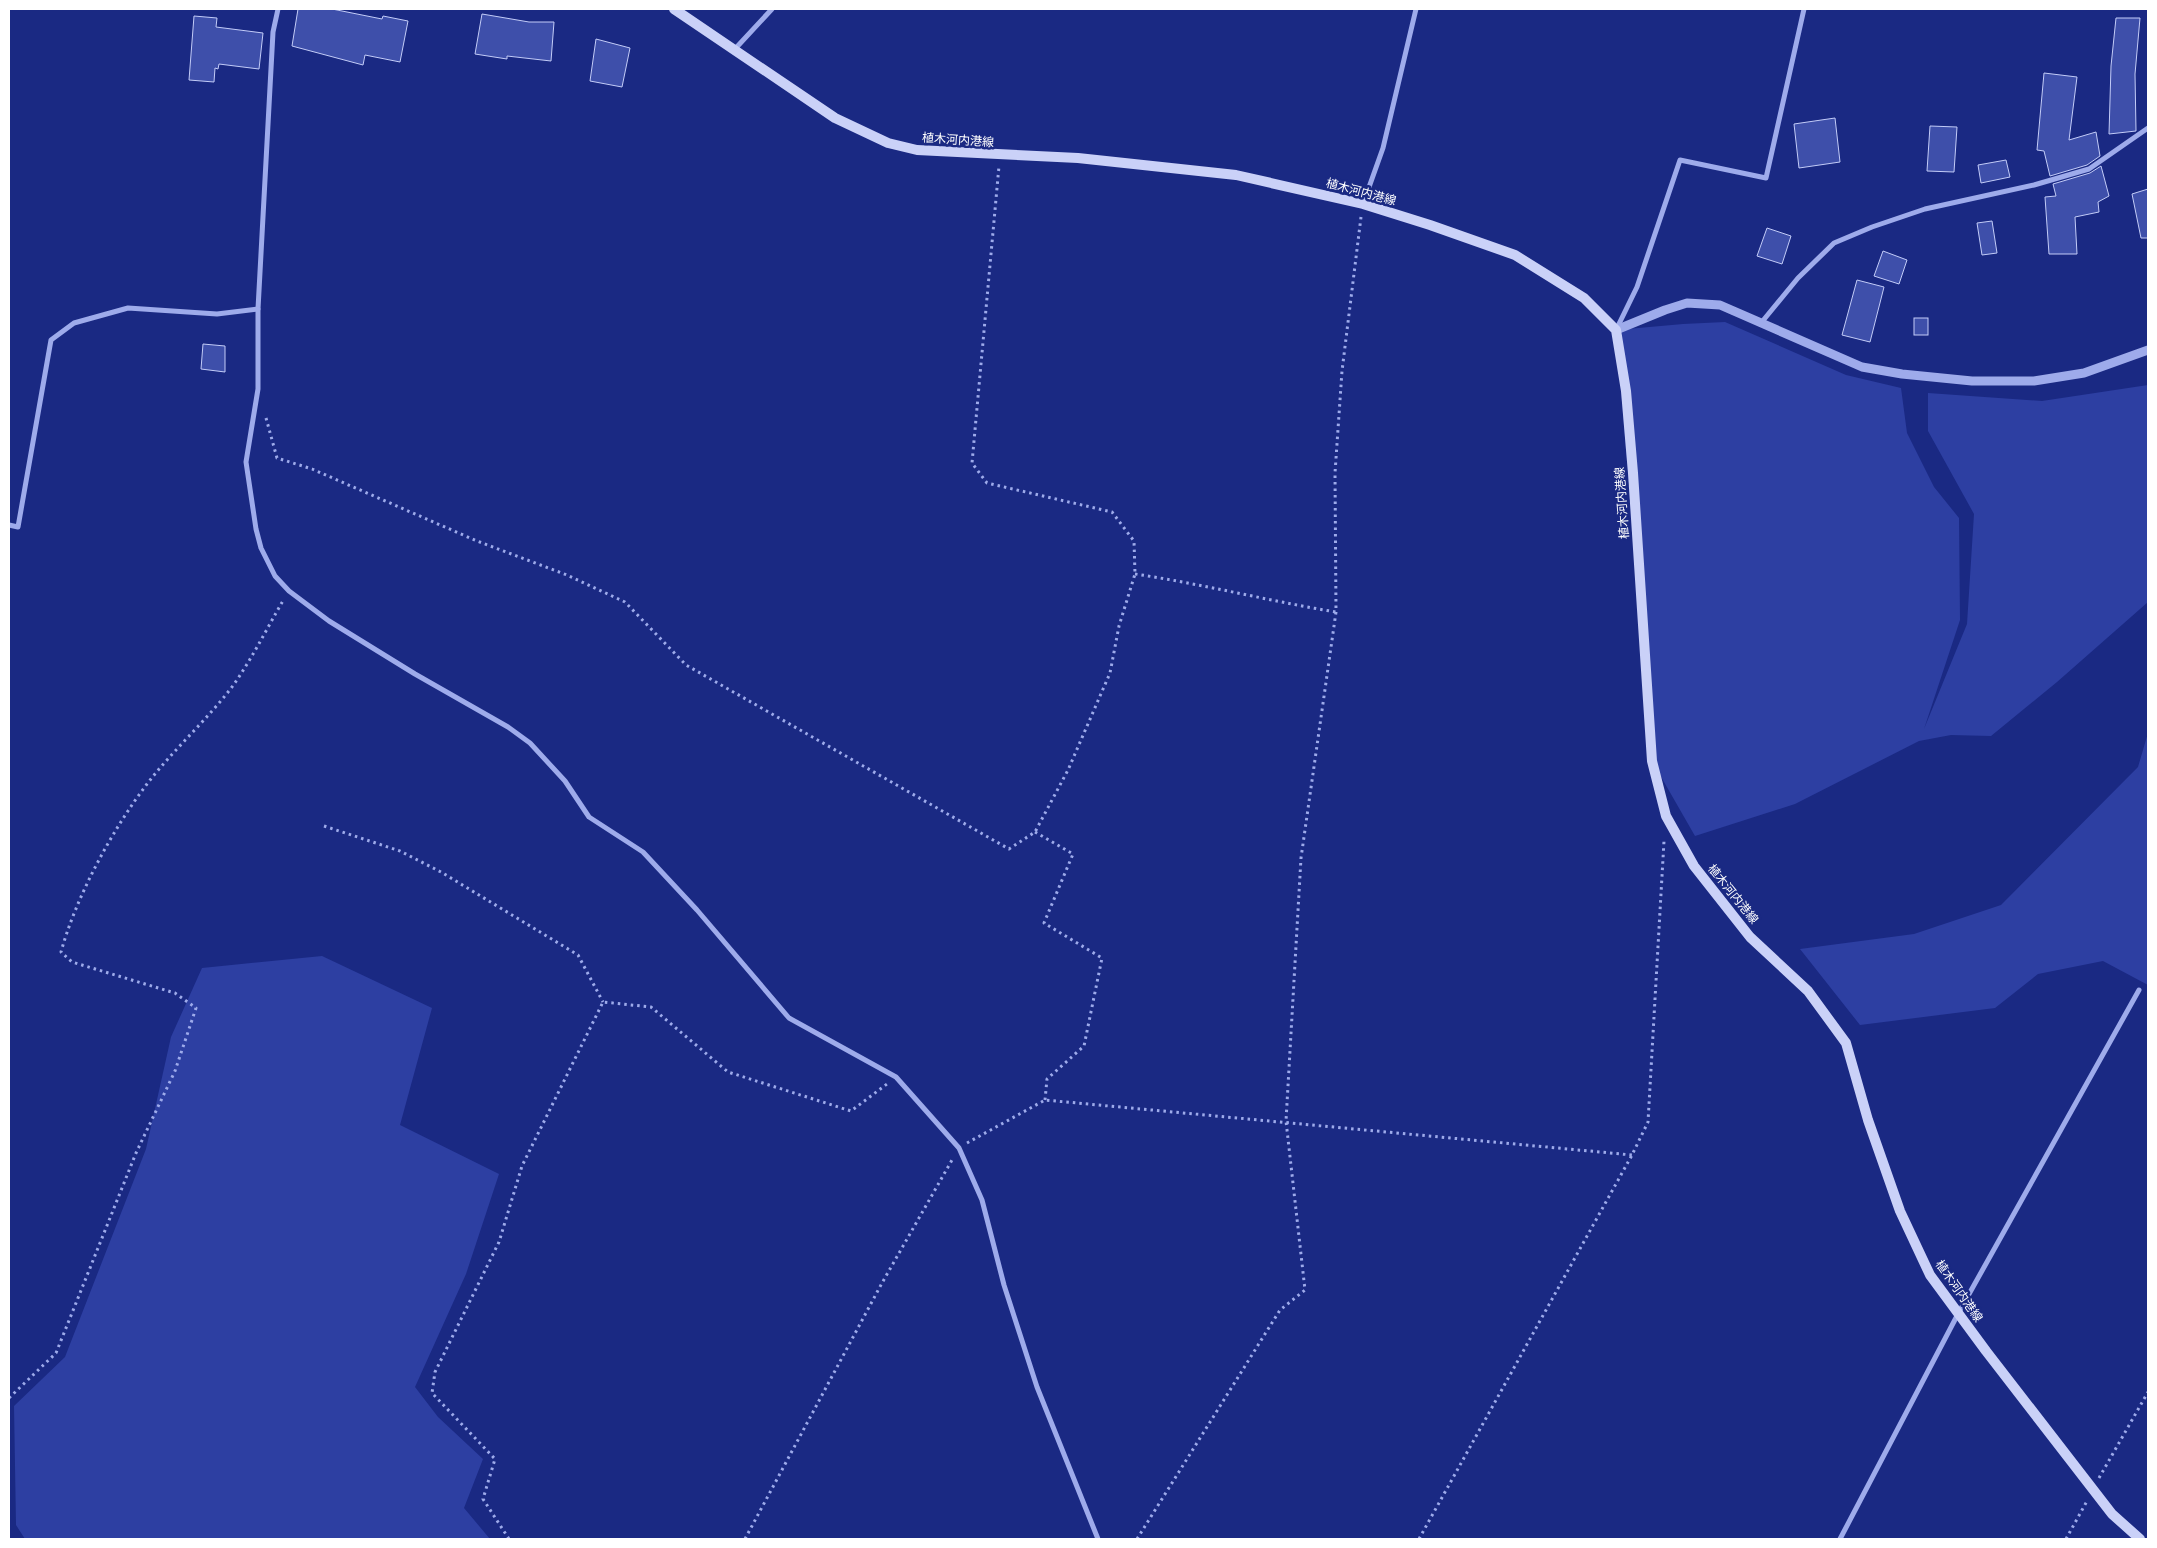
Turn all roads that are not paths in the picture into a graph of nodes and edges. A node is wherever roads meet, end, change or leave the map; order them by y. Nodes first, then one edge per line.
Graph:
1 (278, 9) edge
2 (674, 9) edge
3 (772, 9) edge
4 (1416, 9) edge
5 (1804, 9) edge
6 (734, 51) junction
7 (2148, 128) edge
8 (1363, 204) junction
9 (258, 309) junction
10 (1761, 323) junction
11 (1616, 330) junction
12 (2148, 350) edge
13 (9, 525) edge
14 (2138, 990) dead end
15 (1959, 1312) junction
16 (1098, 1539) edge
17 (1840, 1539) edge
18 (2140, 1539) edge

1 - 9 street
2 - 6 main road, 植木河内港線
3 - 6 street
4 - 8 street
5 - 11 street
6 - 8 main road, 植木河内港線
7 - 10 street
8 - 11 main road, 植木河内港線
9 - 13 street
9 - 16 street
10 - 11 street
10 - 12 street
11 - 15 main road, 植木河内港線
14 - 15 street
15 - 17 street
15 - 18 main road, 植木河内港線

